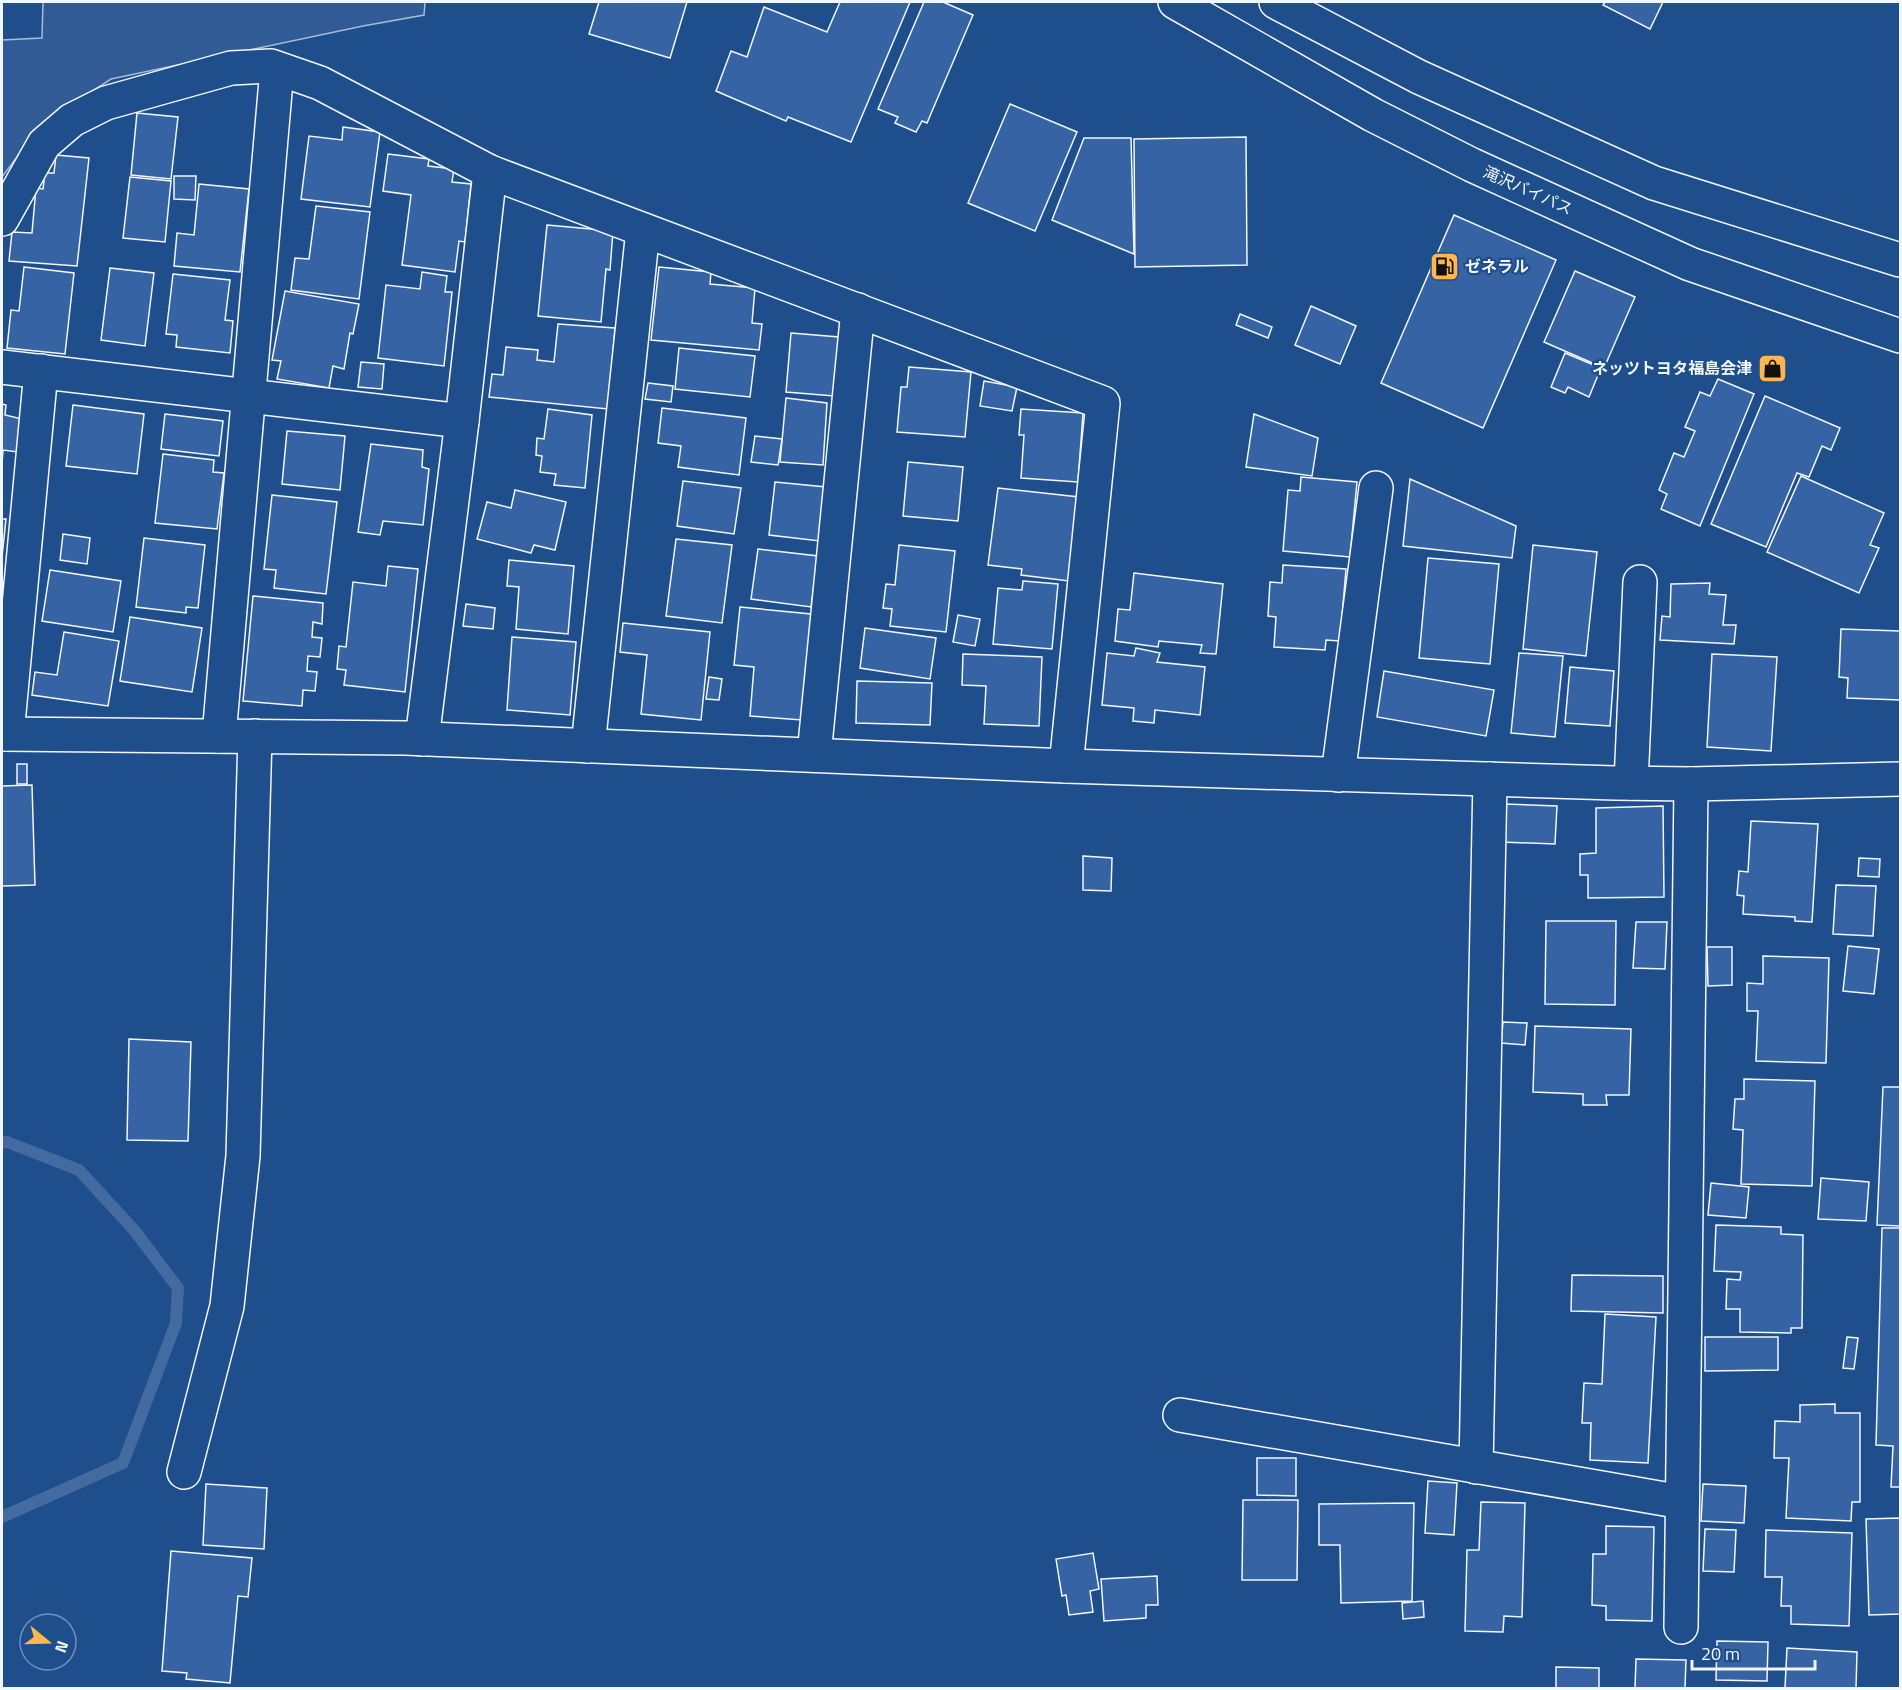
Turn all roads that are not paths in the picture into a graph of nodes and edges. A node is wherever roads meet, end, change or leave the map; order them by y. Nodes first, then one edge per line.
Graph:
1 (1175, 2) edge
2 (1276, 2) edge
3 (277, 69) junction
4 (490, 172) junction
5 (2, 219) edge
6 (643, 230) junction
7 (1900, 260) edge
8 (858, 310) junction
9 (1900, 336) edge
10 (2, 367) edge
11 (41, 371) junction
12 (248, 396) junction
13 (462, 421) junction
14 (1377, 488) dead end
15 (1640, 582) dead end
16 (4, 734) edge
17 (219, 736) junction
18 (255, 736) junction
19 (422, 739) junction
20 (588, 746) junction
21 (814, 755) junction
22 (1066, 766) junction
23 (1338, 775) junction
24 (1490, 779) junction
25 (1900, 779) edge
26 (1631, 783) junction
27 (1691, 784) junction
28 (1180, 1415) dead end
29 (1476, 1467) junction
30 (184, 1472) dead end
31 (1682, 1502) junction
32 (1681, 1627) dead end

1 - 9 main road, 滝沢バイパス
2 - 7 main road
3 - 4 main road
3 - 5 main road
3 - 12 main road
4 - 6 main road
4 - 13 main road
6 - 8 main road
6 - 20 main road
8 - 21 main road
8 - 22 main road
10 - 11 main road
11 - 12 main road
11 - 16 main road
12 - 13 main road
12 - 17 main road
13 - 19 main road
14 - 23 main road
15 - 26 main road
16 - 17 main road
17 - 18 main road
18 - 19 main road
18 - 30 main road
19 - 20 main road
20 - 21 main road
21 - 22 main road
22 - 23 main road
23 - 24 main road
24 - 26 main road
24 - 29 main road
25 - 27 main road
26 - 27 main road
27 - 31 main road
28 - 29 main road
29 - 31 main road
31 - 32 main road

